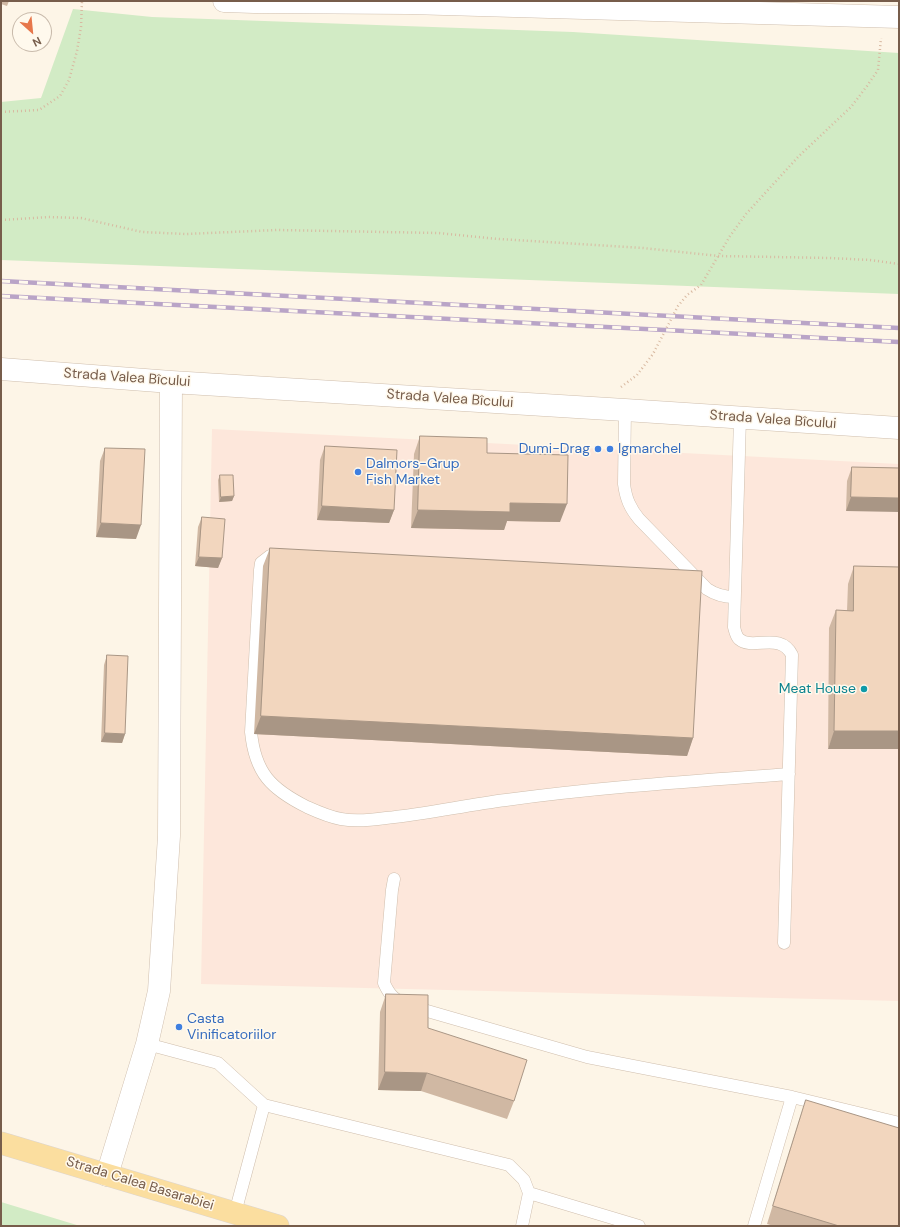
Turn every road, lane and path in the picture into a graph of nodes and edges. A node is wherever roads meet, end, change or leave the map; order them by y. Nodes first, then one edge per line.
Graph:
1 (82, 1) edge
2 (224, 1) edge
3 (409, 2) edge
4 (891, 17) edge
5 (1, 112) edge
6 (1, 220) edge
7 (718, 256) junction
8 (899, 264) edge
9 (1, 369) edge
10 (171, 382) junction
11 (591, 408) junction
12 (625, 410) junction
13 (740, 418) junction
14 (899, 428) edge
15 (293, 555) edge
16 (734, 597) junction
17 (789, 774) junction
18 (394, 879) dead end
19 (784, 942) dead end
20 (147, 1044) junction
21 (792, 1096) junction
22 (264, 1105) junction
23 (899, 1123) edge
24 (1, 1143) edge
25 (107, 1175) junction
26 (528, 1193) junction
27 (235, 1213) junction
28 (278, 1226) edge
29 (522, 1226) edge
30 (639, 1226) edge
31 (754, 1226) edge

1 - 5 path
2 - 3 street
3 - 4 street
4 - 7 path
6 - 7 path
7 - 8 path
7 - 11 path
9 - 10 street, Strada Valea Bîcului
10 - 11 street, Strada Valea Bîcului
10 - 20 street
11 - 12 street, Strada Valea Bîcului
12 - 13 street, Strada Valea Bîcului
12 - 16 lane
13 - 14 street, Strada Valea Bîcului
13 - 16 lane
15 - 17 lane
16 - 17 lane
17 - 19 lane
18 - 21 lane
20 - 22 lane
20 - 25 street
21 - 23 lane
21 - 31 lane
22 - 26 lane
22 - 27 lane
24 - 25 main road, Strada Calea Basarabiei
25 - 27 main road, Strada Calea Basarabiei
26 - 29 lane
26 - 30 lane
27 - 28 main road, Strada Calea Basarabiei

